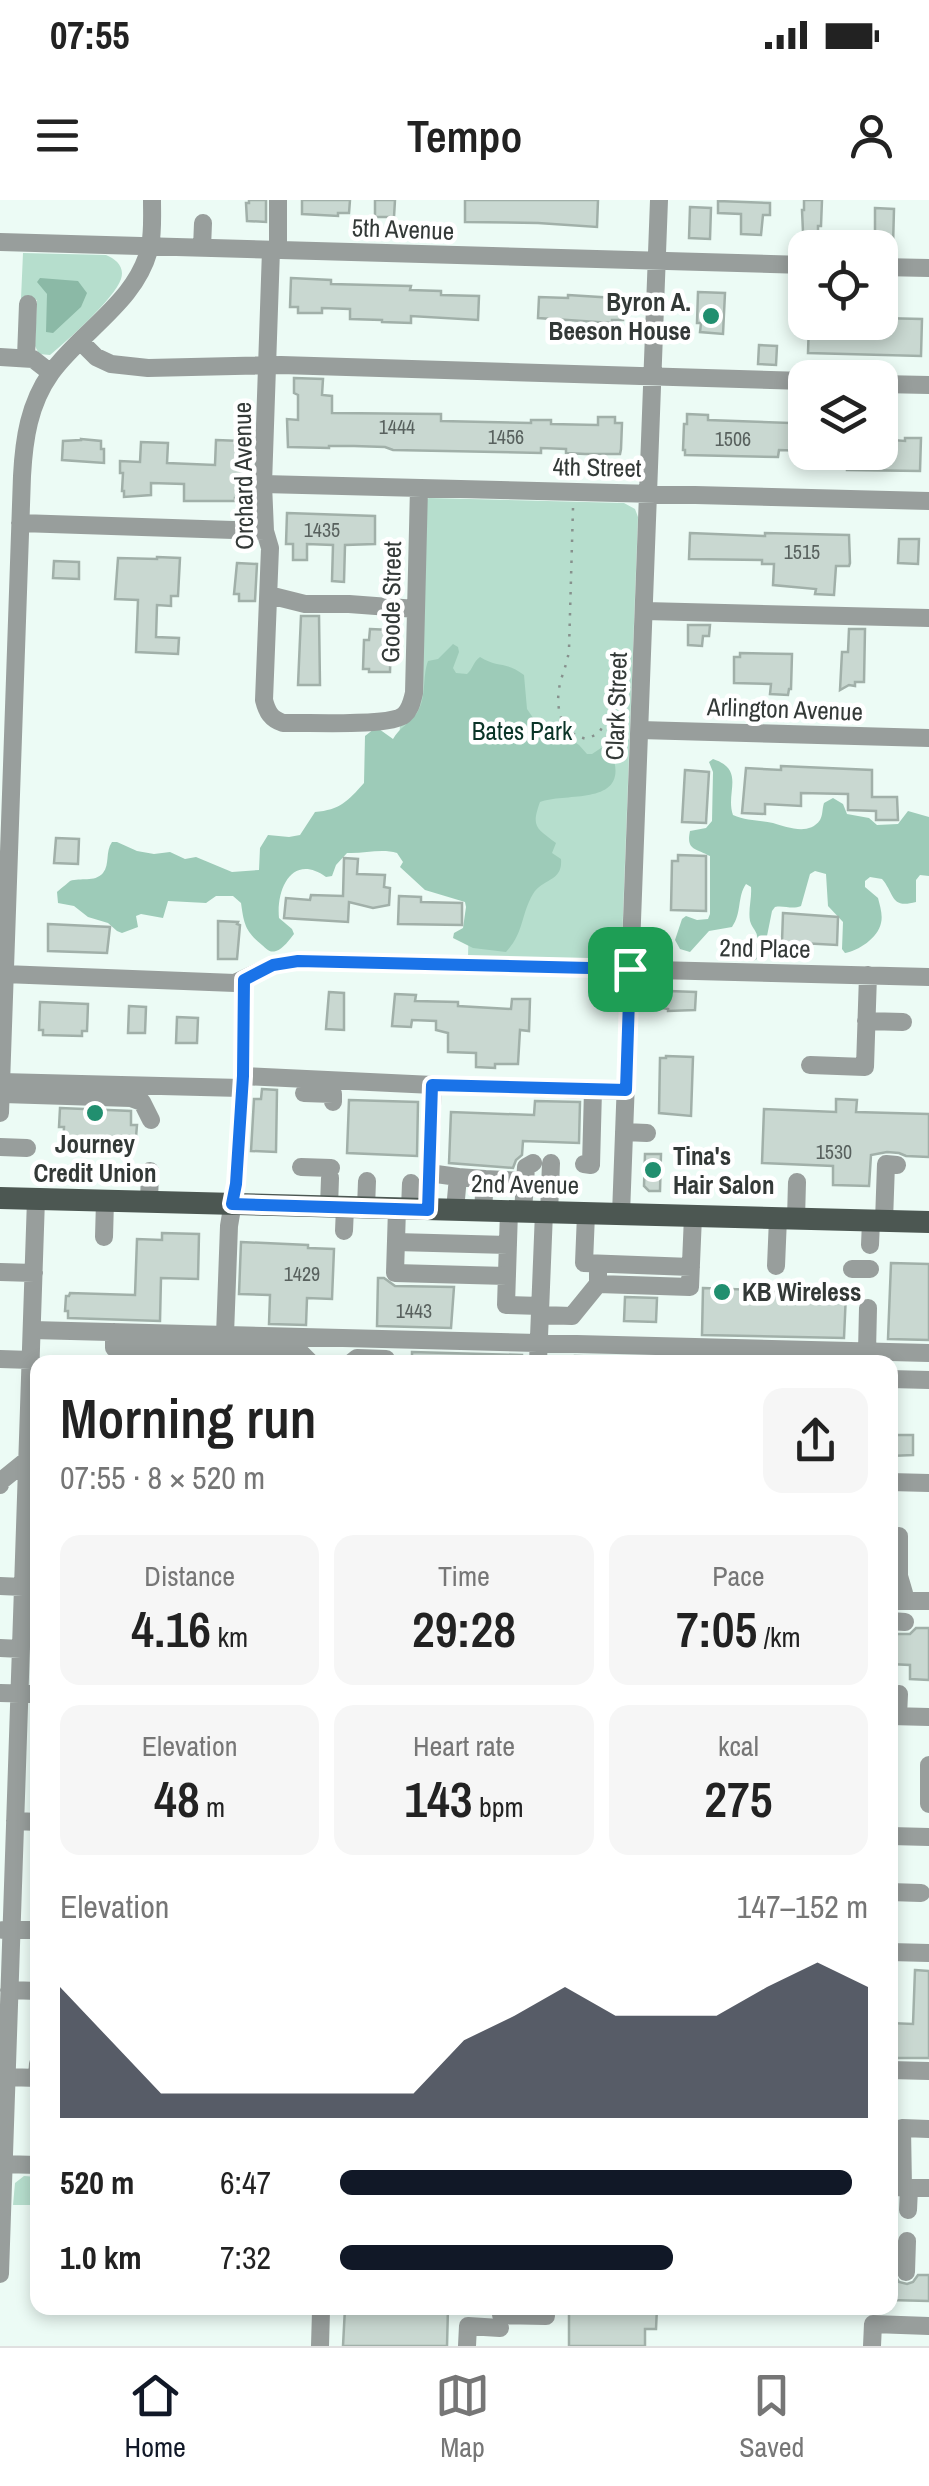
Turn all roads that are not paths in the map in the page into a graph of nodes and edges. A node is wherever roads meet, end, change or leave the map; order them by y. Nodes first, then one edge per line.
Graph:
1 (152, 200) edge
2 (278, 200) edge
3 (658, 200) edge
4 (203, 223) dead end
5 (0, 242) edge
6 (150, 247) junction
7 (202, 248) junction
8 (274, 250) junction
9 (656, 261) junction
10 (788, 265) edge
11 (898, 267) edge
12 (929, 268) edge
13 (28, 304) dead end
14 (81, 342) junction
15 (0, 357) edge
16 (26, 357) junction
17 (268, 365) junction
18 (51, 373) junction
19 (653, 376) junction
20 (788, 381) edge
21 (898, 384) edge
22 (929, 385) edge
23 (264, 484) junction
24 (419, 488) junction
25 (649, 494) junction
26 (929, 501) edge
27 (20, 523) junction
28 (265, 531) junction
29 (9, 594) edge
30 (269, 595) junction
31 (416, 610) junction
32 (644, 611) junction
33 (929, 618) edge
34 (7, 707) edge
35 (405, 714) joint
36 (640, 730) junction
37 (929, 738) edge
38 (4, 845) edge
39 (630, 969) junction
40 (868, 975) junction
41 (929, 977) edge
42 (3, 978) edge
43 (244, 980) junction
44 (866, 1020) junction
45 (904, 1022) dead end
46 (1, 1059) edge
47 (810, 1064) dead end
48 (1, 1082) edge
49 (242, 1082) junction
50 (432, 1085) junction
51 (300, 1089) junction
52 (594, 1090) junction
53 (626, 1090) junction
54 (0, 1094) edge
55 (333, 1102) dead end
56 (0, 1113) edge
57 (151, 1120) dead end
58 (624, 1132) junction
59 (647, 1133) dead end
60 (0, 1147) edge
61 (27, 1148) dead end
62 (584, 1164) dead end
63 (897, 1165) dead end
64 (301, 1167) dead end
65 (150, 1171) dead end
66 (429, 1173) junction
67 (458, 1176) junction
68 (492, 1179) junction
69 (367, 1181) dead end
70 (524, 1181) junction
71 (797, 1182) dead end
72 (411, 1183) dead end
73 (0, 1198) edge
74 (36, 1199) junction
75 (105, 1201) junction
76 (149, 1202) junction
77 (232, 1204) junction
78 (412, 1209) junction
79 (455, 1210) junction
80 (517, 1212) junction
81 (346, 1213) junction
82 (586, 1214) junction
83 (621, 1214) junction
84 (693, 1216) junction
85 (787, 1219) junction
86 (878, 1221) junction
87 (929, 1222) edge
88 (104, 1237) dead end
89 (396, 1242) junction
90 (870, 1245) dead end
91 (507, 1261) junction
92 (542, 1263) junction
93 (598, 1264) junction
94 (697, 1265) junction
95 (776, 1266) dead end
96 (40, 1271) junction
97 (0, 1272) edge
98 (598, 1284) junction
99 (868, 1308) dead end
100 (540, 1311) junction
101 (32, 1330) junction
102 (114, 1332) junction
103 (226, 1336) junction
104 (539, 1343) junction
105 (929, 1353) edge
106 (31, 1355) edge
107 (143, 1355) edge
108 (279, 1355) edge
109 (303, 1355) edge
110 (538, 1355) edge
111 (860, 1355) edge
112 (0, 1359) edge
113 (30, 1360) edge
114 (898, 1379) edge
115 (929, 1380) edge
116 (30, 1438) edge
117 (0, 1459) edge
118 (27, 1460) junction
119 (898, 1482) edge
120 (929, 1483) edge
121 (0, 1485) edge
122 (900, 1536) dead end
123 (898, 1576) edge
124 (898, 1576) edge
125 (0, 1586) edge
126 (23, 1586) junction
127 (898, 1600) edge
128 (898, 1601) edge
129 (929, 1601) edge
130 (0, 1648) edge
131 (21, 1649) junction
132 (0, 1693) edge
133 (28, 1694) edge
134 (899, 1694) dead end
135 (898, 1698) edge
136 (898, 1716) edge
137 (929, 1717) edge
138 (929, 1765) edge
139 (929, 1804) edge
140 (15, 1821) junction
141 (30, 1822) edge
142 (898, 1836) edge
143 (929, 1837) edge
144 (898, 1892) edge
145 (922, 1893) dead end
146 (6, 1930) edge
147 (898, 1952) edge
148 (929, 1954) edge
149 (9, 1990) junction
150 (30, 1991) edge
151 (898, 2070) edge
152 (929, 2071) edge
153 (6, 2076) junction
154 (30, 2078) edge
155 (929, 2129) edge
156 (2, 2164) edge
157 (30, 2165) edge
158 (900, 2188) edge
159 (929, 2188) edge
160 (908, 2210) dead end
161 (907, 2241) dead end
162 (906, 2272) dead end
163 (0, 2274) edge
164 (321, 2315) edge
165 (546, 2316) dead end
166 (500, 2324) edge
167 (929, 2326) edge
168 (320, 2346) edge
169 (467, 2346) edge
170 (872, 2346) edge

1 - 6 street
2 - 8 street, Orchard Avenue
3 - 9 street, Clark Street
4 - 7 street
5 - 6 street, 5th Avenue
6 - 7 street, 5th Avenue
6 - 14 street
7 - 8 street, 5th Avenue
8 - 9 street, 5th Avenue
8 - 17 street, Orchard Avenue
9 - 10 street, 5th Avenue
9 - 19 street, Clark Street
11 - 12 street
13 - 16 street
14 - 17 street
14 - 18 street
15 - 16 street
16 - 18 street
17 - 19 street
17 - 23 street, Orchard Avenue
18 - 27 street
19 - 20 street
19 - 25 street, Clark Street
21 - 22 street
23 - 24 street, 4th Street
23 - 28 street, Orchard Avenue
24 - 25 street, 4th Street
24 - 31 street, Goode Street
25 - 26 street, 4th Street
25 - 32 street, Clark Street
27 - 28 street
27 - 29 street
28 - 30 street, Orchard Avenue
29 - 34 street
30 - 31 street
30 - 35 street, Orchard Avenue
31 - 35 street, Goode Street
32 - 33 street
32 - 36 street, Clark Street
34 - 38 street
36 - 37 street, Arlington Avenue
36 - 39 street, Clark Street
38 - 42 street
39 - 40 street, 2nd Place
39 - 43 street, 2nd Place
39 - 53 street, Clark Street
40 - 41 street, 2nd Place
40 - 44 street
42 - 43 street, 2nd Place
42 - 46 street
43 - 49 street
44 - 45 street
44 - 47 street
46 - 48 street
48 - 49 street
48 - 54 street
49 - 51 street
49 - 77 street
50 - 51 street
50 - 52 street
50 - 66 street
51 - 55 street
52 - 53 street
52 - 62 street
53 - 58 street, Clark Street
54 - 56 street
54 - 57 street
58 - 59 street
58 - 83 street, Clark Street
60 - 61 street
63 - 86 street
64 - 81 street
65 - 76 street
66 - 67 street
66 - 78 street
67 - 68 street
67 - 79 street
68 - 70 street
68 - 80 street
69 - 81 street
70 - 80 street
70 - 80 street
71 - 85 street
72 - 78 street
73 - 74 main road, 2nd Avenue
74 - 75 main road, 2nd Avenue
74 - 96 street
75 - 76 main road, 2nd Avenue
75 - 88 street
76 - 77 main road, 2nd Avenue
77 - 81 main road, 2nd Avenue
77 - 103 street
78 - 79 main road, 2nd Avenue
78 - 81 main road, 2nd Avenue
78 - 89 street
79 - 80 main road, 2nd Avenue
80 - 82 main road, 2nd Avenue
80 - 91 street
80 - 92 street
82 - 83 main road, 2nd Avenue
82 - 93 street
83 - 84 main road, 2nd Avenue
84 - 85 main road, 2nd Avenue
84 - 94 street
85 - 86 main road, 2nd Avenue
85 - 95 street
86 - 87 main road, 2nd Avenue
86 - 90 street
89 - 91 street
89 - 91 street
91 - 92 street
91 - 100 street
92 - 100 street
93 - 94 street
93 - 98 street
94 - 98 street
96 - 97 street
96 - 101 street
98 - 100 street
99 - 111 street
100 - 104 street
101 - 102 street
101 - 106 street
102 - 103 street
102 - 107 street
103 - 104 street
104 - 110 street
104 - 111 street
105 - 111 street
108 - 109 street
112 - 113 street
114 - 115 street
116 - 118 street
117 - 118 street
118 - 121 street
118 - 126 street
119 - 120 street
122 - 124 street
123 - 127 street
125 - 126 street
126 - 131 street
128 - 129 street
130 - 131 street
131 - 133 street
132 - 133 street
133 - 140 street
134 - 135 street
136 - 137 street
138 - 139 street
140 - 141 street
140 - 146 street
142 - 143 street
144 - 145 street
146 - 149 street
147 - 148 street
149 - 150 street
149 - 153 street
151 - 152 street
153 - 154 street
153 - 156 street
155 - 158 street
156 - 157 street
156 - 163 street
158 - 159 street
158 - 160 street
161 - 162 street
164 - 168 street
165 - 166 street
166 - 169 street
167 - 170 street

